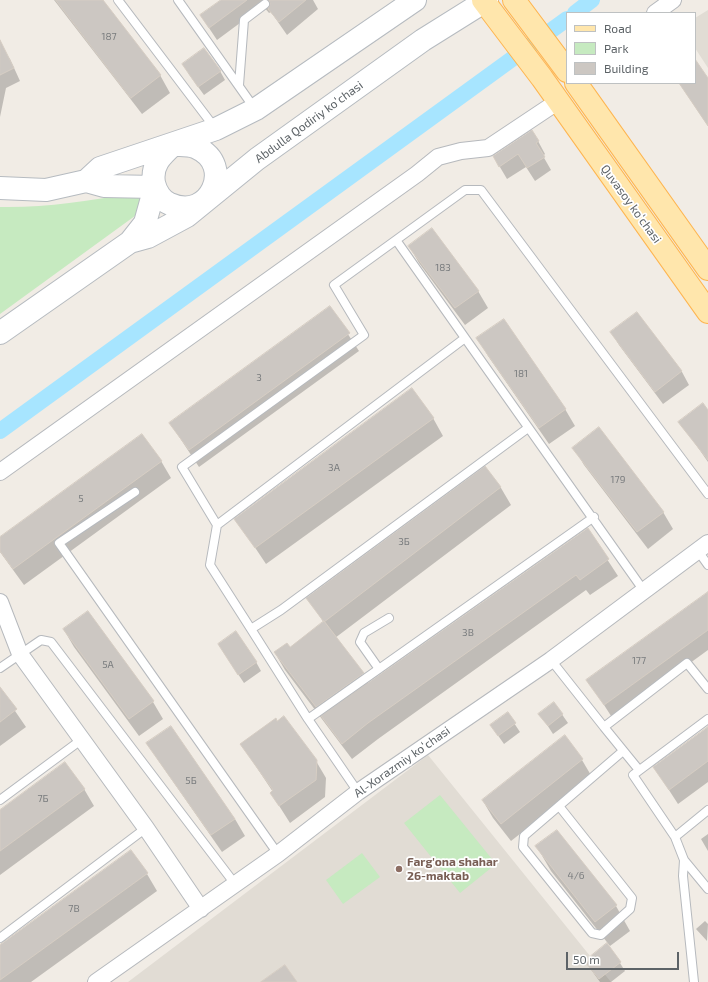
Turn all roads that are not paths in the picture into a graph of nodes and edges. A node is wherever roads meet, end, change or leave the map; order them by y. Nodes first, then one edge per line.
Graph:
1 (118, 0) edge
2 (178, 0) edge
3 (415, 0) edge
4 (673, 0) edge
5 (485, 1) edge
6 (265, 4) dead end
7 (518, 5) edge
8 (656, 12) edge
9 (564, 67) edge
10 (577, 84) edge
11 (239, 85) junction
12 (555, 99) junction
13 (256, 109) junction
14 (216, 130) junction
15 (173, 145) junction
16 (86, 181) junction
17 (155, 187) junction
18 (0, 188) edge
19 (207, 199) junction
20 (396, 240) junction
21 (130, 242) junction
22 (708, 269) edge
23 (708, 312) edge
24 (0, 333) edge
25 (465, 338) junction
26 (528, 428) junction
27 (0, 472) edge
28 (135, 492) dead end
29 (708, 494) edge
30 (594, 517) junction
31 (218, 525) junction
32 (703, 547) edge
33 (708, 565) edge
34 (644, 591) junction
35 (0, 603) edge
36 (389, 618) dead end
37 (251, 629) junction
38 (20, 654) junction
39 (551, 660) junction
40 (0, 668) edge
41 (379, 669) junction
42 (708, 689) edge
43 (308, 719) junction
44 (708, 719) edge
45 (604, 728) junction
46 (81, 740) junction
47 (623, 751) junction
48 (639, 770) junction
49 (358, 792) junction
50 (0, 800) edge
51 (559, 806) junction
52 (708, 810) edge
53 (146, 828) junction
54 (675, 837) junction
55 (278, 854) junction
56 (684, 860) junction
57 (235, 884) junction
58 (708, 889) edge
59 (201, 909) junction
60 (0, 938) edge
61 (96, 982) edge
62 (694, 982) edge

1 - 14 lane
2 - 11 lane
3 - 13 street
4 - 8 street
5 - 12 main road, Quvasoy koʻchasi
5 - 19 street, Abdulla Qodiriy koʻchasi
6 - 11 lane
7 - 9 main road
10 - 22 main road, Quvasoy koʻchasi
11 - 13 lane
12 - 23 main road, Quvasoy koʻchasi
12 - 27 street
13 - 14 street
14 - 15 street
15 - 16 street
15 - 17 street
15 - 19 street
16 - 17 street
16 - 18 street
17 - 19 street
17 - 21 street, Abdulla Qodiriy koʻchasi
19 - 21 street, Abdulla Qodiriy koʻchasi
20 - 25 lane
20 - 29 lane
20 - 31 lane
21 - 24 street, Abdulla Qodiriy koʻchasi
25 - 26 lane
25 - 31 lane
26 - 30 lane
26 - 37 lane
28 - 55 lane
30 - 34 lane
30 - 41 lane
31 - 37 lane
32 - 33 lane
32 - 34 street, Al-Xorazmiy koʻchasi
34 - 39 street, Al-Xorazmiy koʻchasi
35 - 38 street
36 - 41 lane
37 - 43 lane
38 - 40 lane
38 - 46 street
38 - 57 lane
39 - 45 lane
39 - 49 street, Al-Xorazmiy koʻchasi
41 - 43 lane
42 - 45 lane
43 - 49 lane
44 - 48 lane
45 - 47 lane
46 - 50 lane
46 - 53 street
47 - 48 lane
47 - 51 lane
48 - 54 lane
49 - 55 street, Al-Xorazmiy koʻchasi
51 - 51 lane
52 - 54 lane
53 - 59 street
53 - 60 lane
54 - 56 lane
55 - 57 street, Al-Xorazmiy koʻchasi
56 - 58 lane
56 - 62 lane
57 - 59 street, Al-Xorazmiy koʻchasi
59 - 61 street, Al-Xorazmiy koʻchasi

